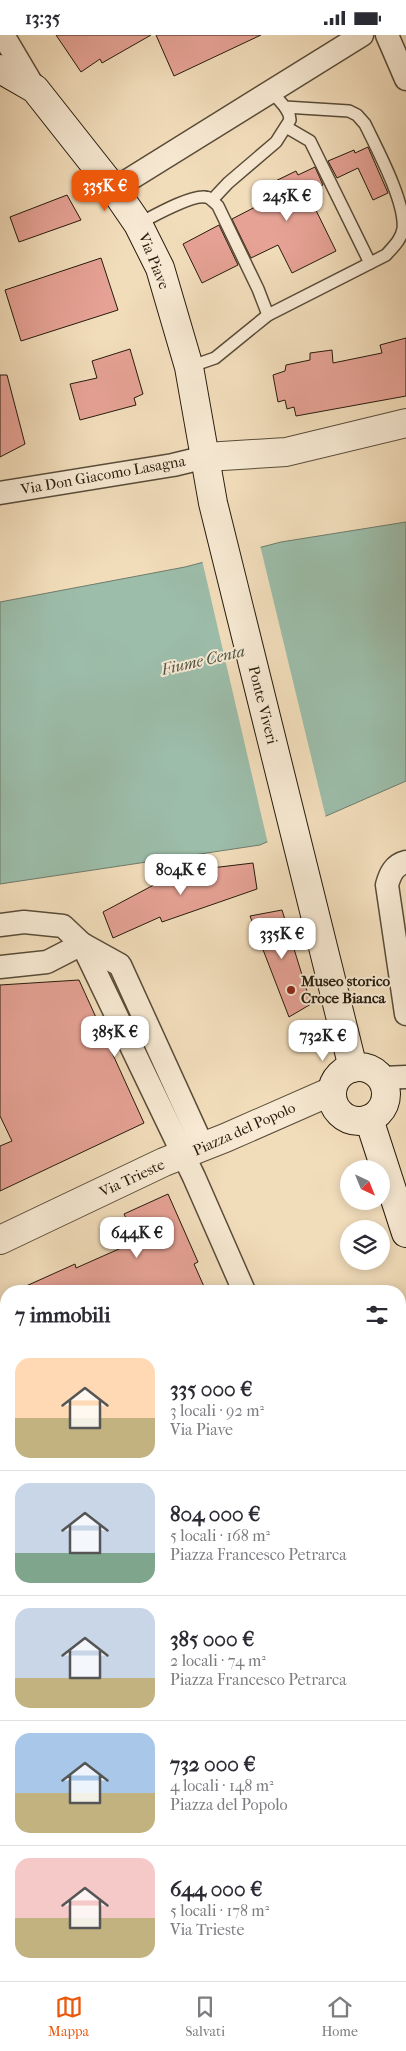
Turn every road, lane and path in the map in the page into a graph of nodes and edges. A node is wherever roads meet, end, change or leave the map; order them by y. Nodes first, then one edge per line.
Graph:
1 (3, 35) edge
2 (362, 35) edge
3 (387, 35) edge
4 (0, 69) edge
5 (406, 79) edge
6 (35, 89) junction
7 (279, 99) junction
8 (286, 127) junction
9 (114, 189) junction
10 (212, 200) junction
11 (138, 224) junction
12 (370, 263) junction
13 (268, 315) junction
14 (189, 367) junction
15 (406, 423) edge
16 (206, 457) junction
17 (0, 493) edge
18 (213, 503) joint
19 (406, 862) edge
20 (0, 925) edge
21 (82, 944) junction
22 (0, 967) edge
23 (406, 1014) edge
24 (354, 1068) junction
25 (395, 1083) edge
26 (332, 1091) junction
27 (369, 1119) junction
28 (193, 1151) junction
29 (406, 1233) edge
30 (0, 1240) edge
31 (242, 1285) edge

1 - 6 street
2 - 7 street
3 - 5 street
4 - 6 main road, Via Piave
6 - 9 main road, Via Piave
7 - 8 lane
7 - 9 street
7 - 12 lane
8 - 10 lane
8 - 12 lane
9 - 11 main road, Via Piave
10 - 11 lane
10 - 13 lane
11 - 14 main road, Via Piave
12 - 13 lane
13 - 14 lane
14 - 16 main road, Via Piave
15 - 16 main road
16 - 17 street, Via Don Giacomo Lasagna
16 - 18 main road, Via Piave
18 - 24 main road, Ponte Viveri
19 - 23 street
20 - 21 street
21 - 22 street
21 - 28 street
24 - 25 main road
24 - 26 main road
25 - 27 main road
26 - 27 main road
26 - 28 main road, Piazza del Popolo
27 - 29 main road
28 - 30 main road, Via Trieste
28 - 31 street, Piazza del Popolo

